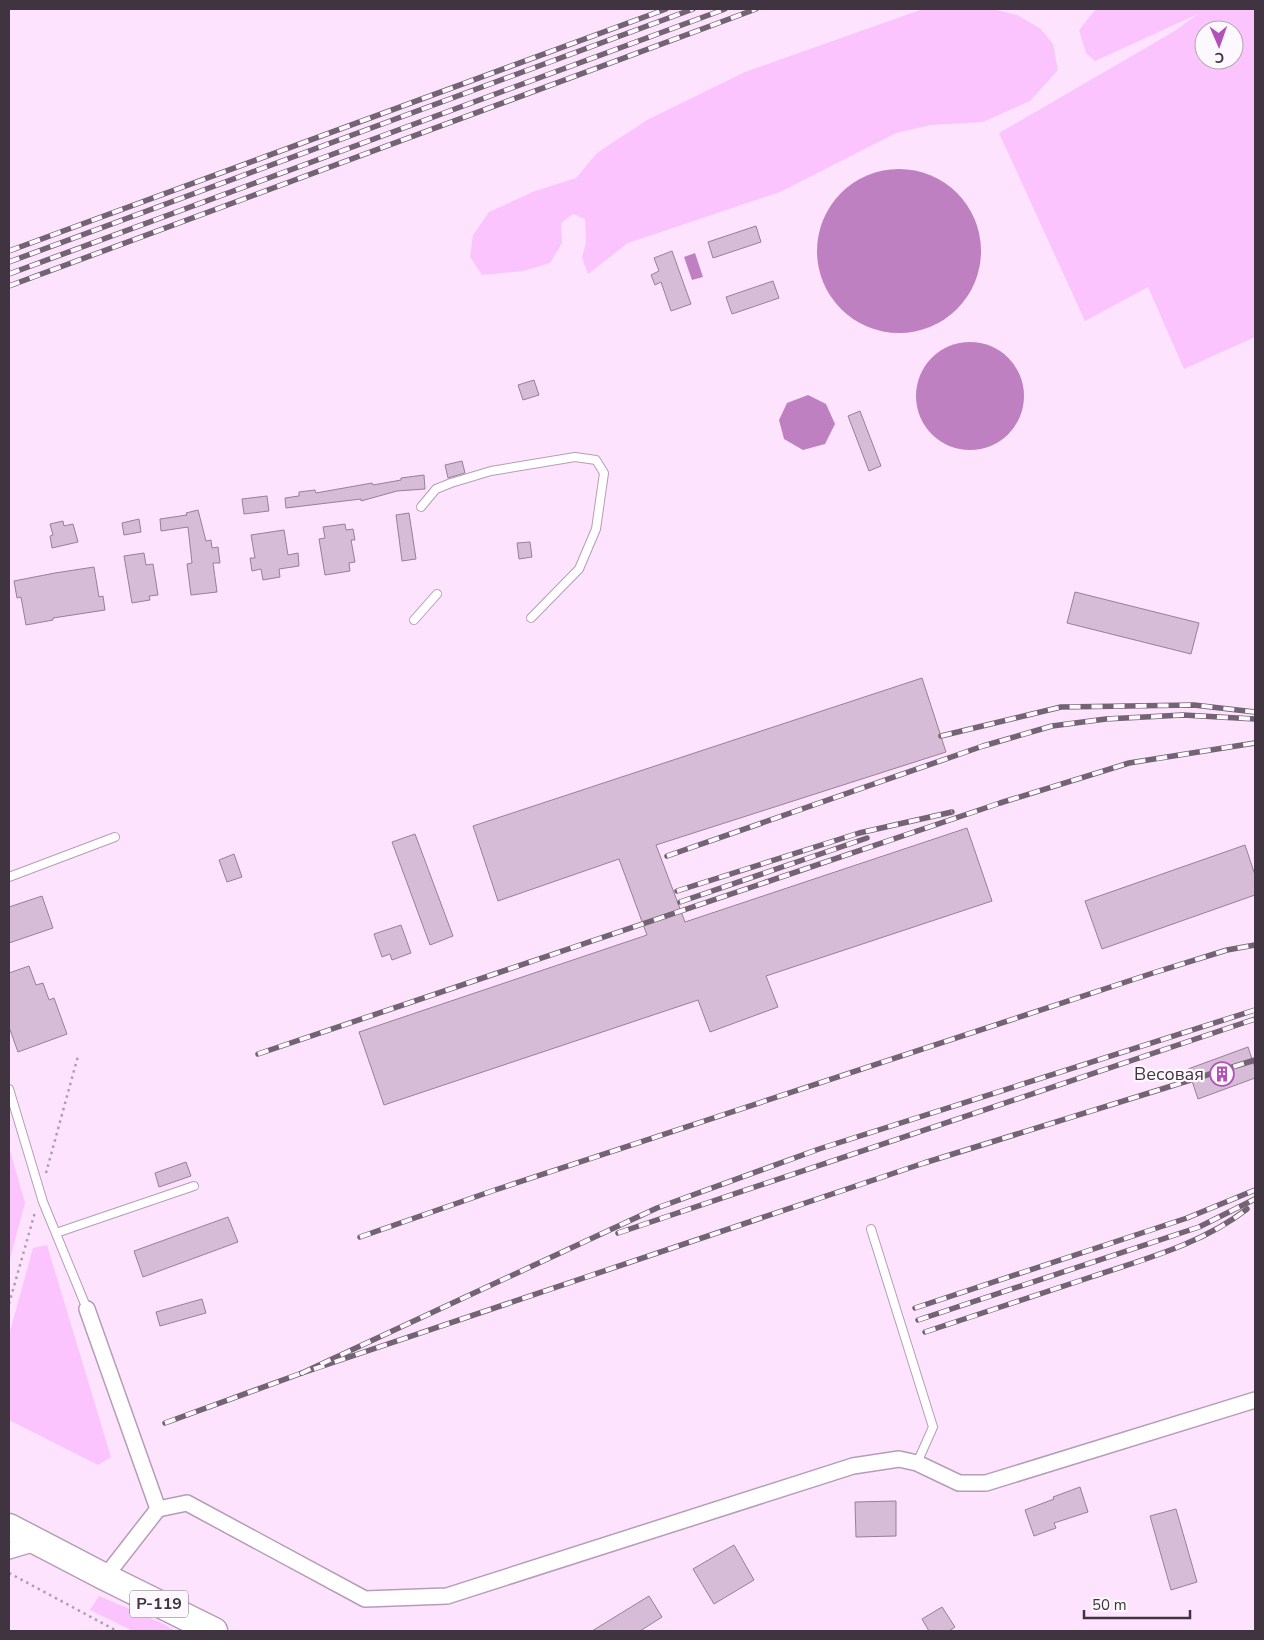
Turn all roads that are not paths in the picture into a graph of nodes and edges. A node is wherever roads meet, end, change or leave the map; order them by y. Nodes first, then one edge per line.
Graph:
1 (421, 506) dead end
2 (437, 594) dead end
3 (531, 618) dead end
4 (414, 620) dead end
5 (115, 837) dead end
6 (9, 877) edge
7 (9, 1089) edge
8 (194, 1186) dead end
9 (871, 1229) dead end
10 (56, 1233) junction
11 (87, 1309) joint
12 (1255, 1400) edge
13 (917, 1463) junction
14 (158, 1508) junction
15 (9, 1527) edge
16 (39, 1542) junction
17 (9, 1551) edge
18 (105, 1577) junction
19 (214, 1631) edge

1 - 3 lane
2 - 4 lane
5 - 6 lane
7 - 10 lane
8 - 10 lane
9 - 13 lane
10 - 11 lane
11 - 14 street
12 - 13 street
13 - 14 street
14 - 18 street
15 - 16 highway, Р-119
16 - 17 street
16 - 18 highway, Р-119
18 - 19 highway, Р-119

